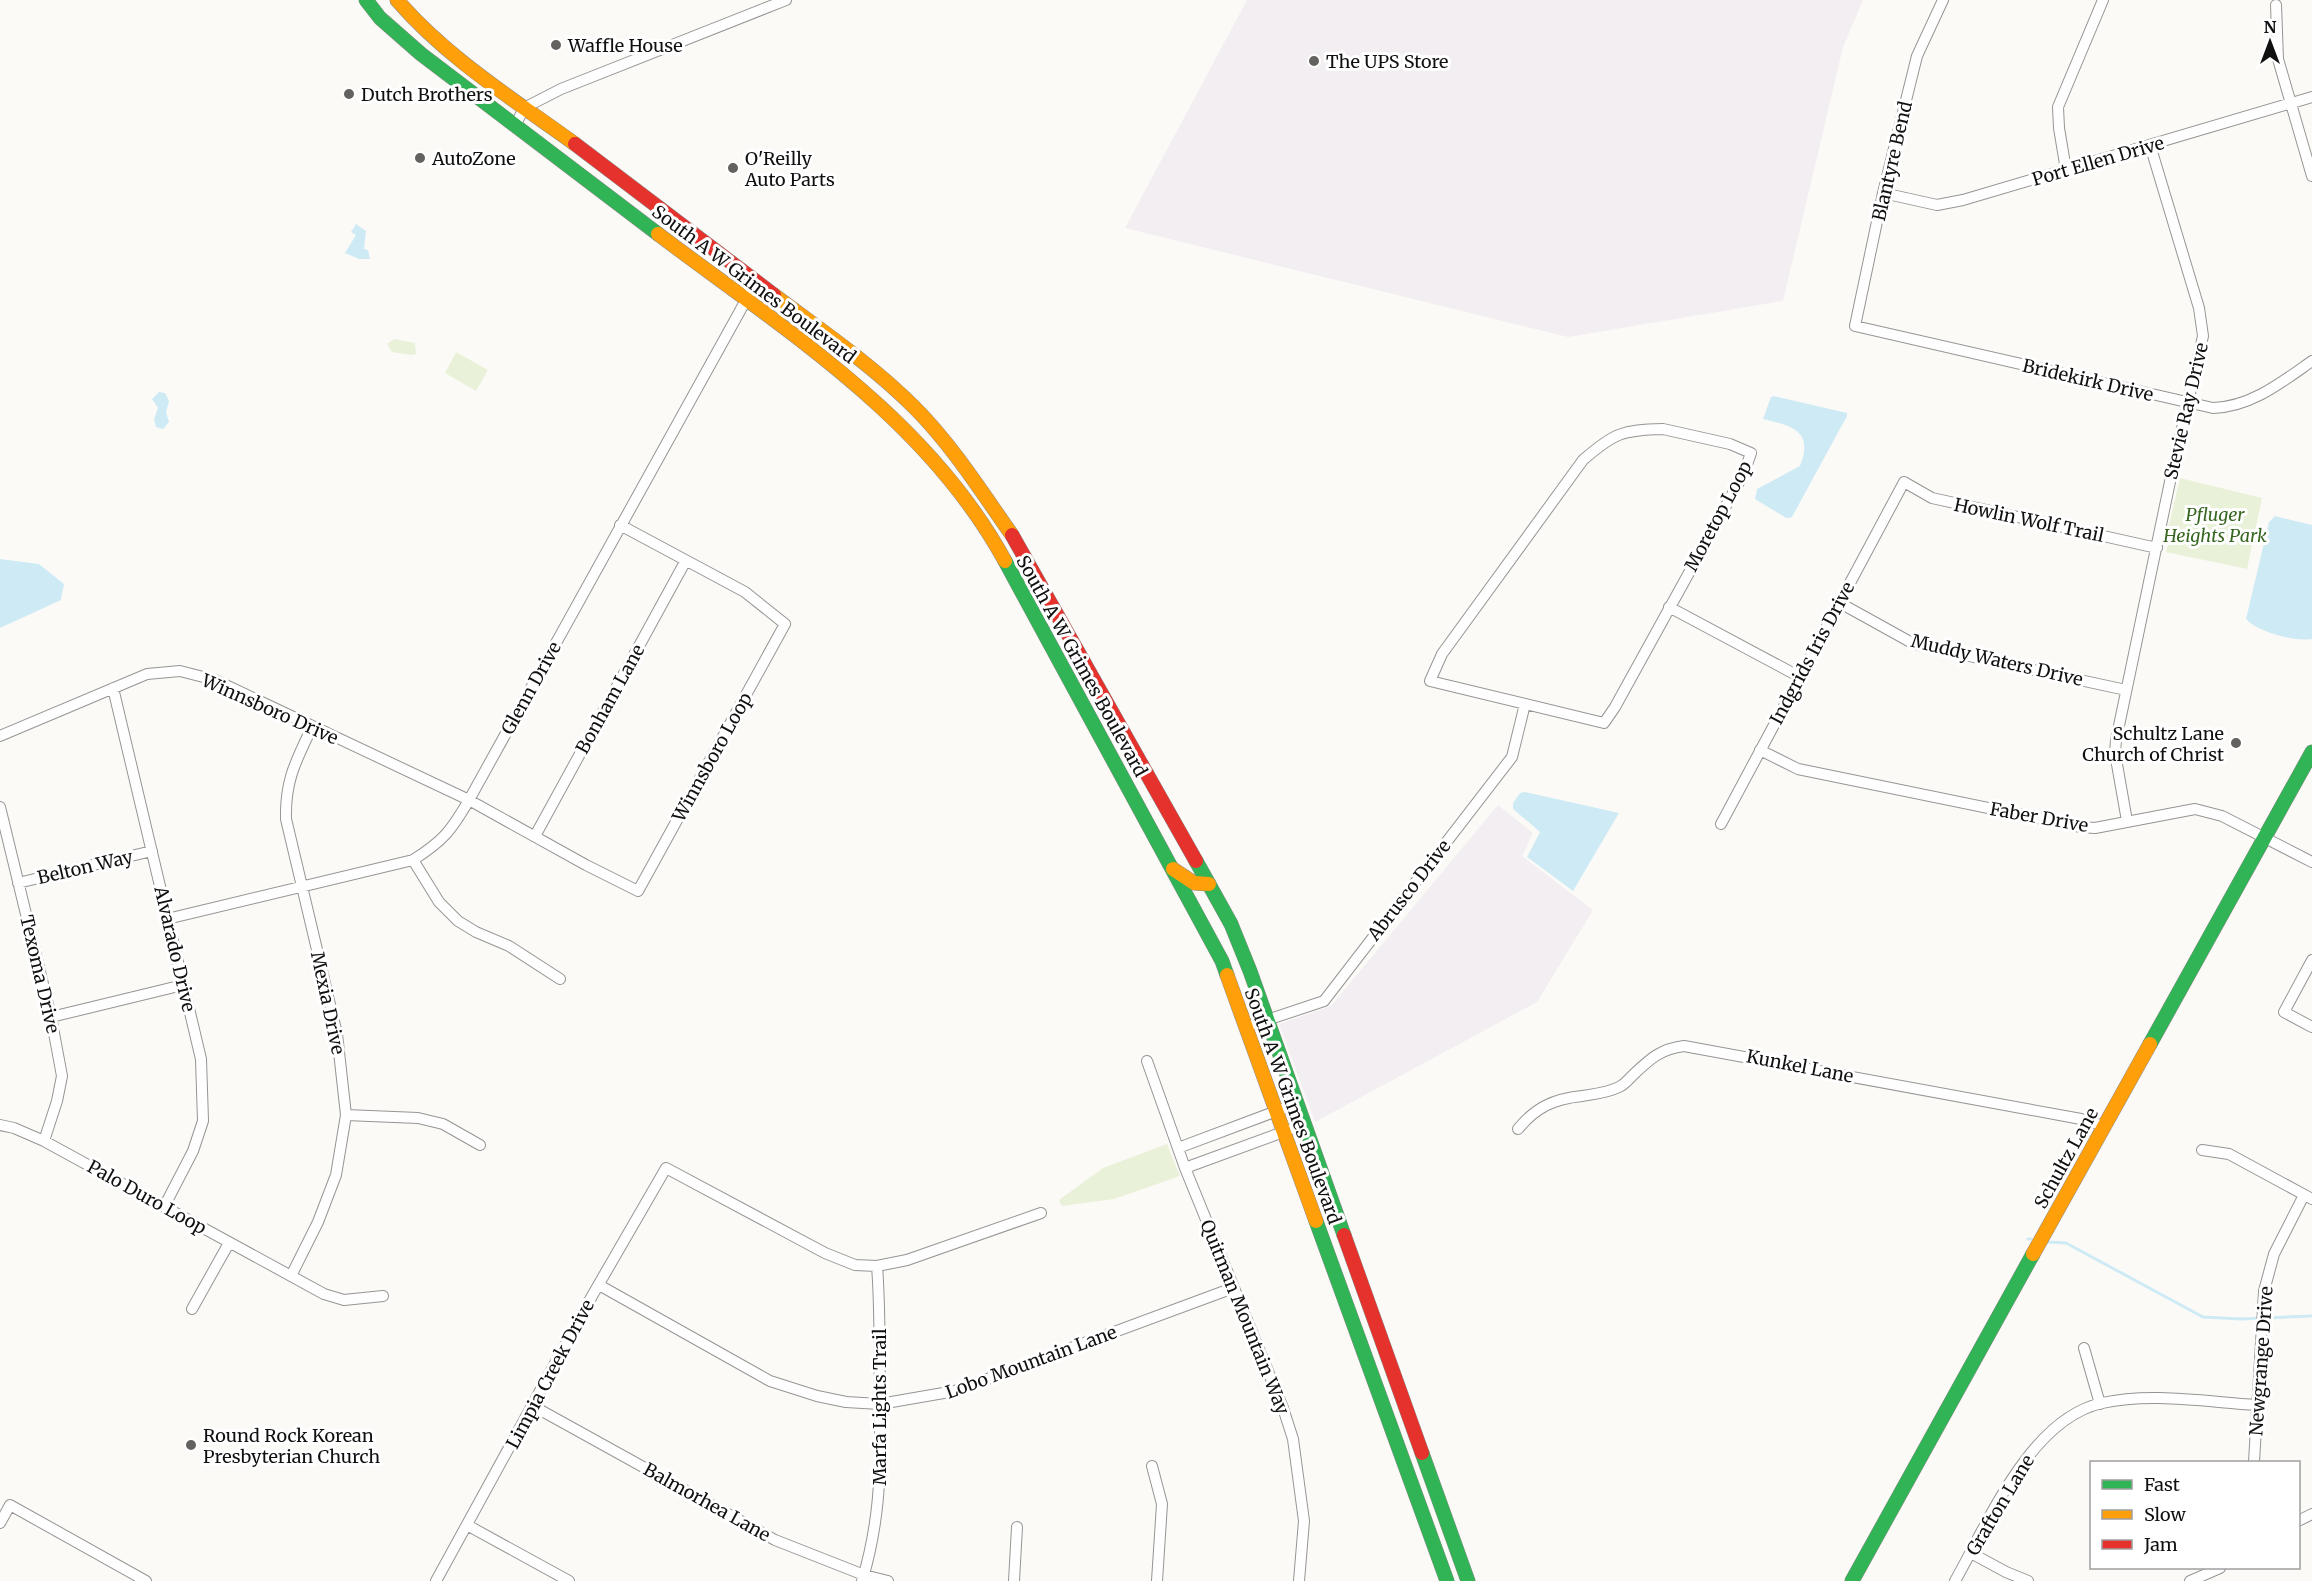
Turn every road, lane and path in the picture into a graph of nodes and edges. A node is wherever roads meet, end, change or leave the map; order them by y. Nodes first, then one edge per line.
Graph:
1 (366, 0) edge
2 (398, 0) edge
3 (786, 0) edge
4 (1943, 0) edge
5 (2103, 0) edge
6 (2276, 5) dead end
7 (2312, 97) edge
8 (2290, 104) junction
9 (524, 108) junction
10 (516, 124) junction
11 (2150, 146) junction
12 (2066, 170) junction
13 (2312, 176) edge
14 (1883, 193) junction
15 (756, 282) junction
16 (747, 299) junction
17 (1855, 326) joint
18 (2312, 362) edge
19 (2188, 403) junction
20 (972, 476) junction
21 (1904, 482) joint
22 (957, 488) junction
23 (620, 525) junction
24 (2157, 548) junction
25 (685, 562) junction
26 (1840, 603) junction
27 (1053, 607) junction
28 (1669, 607) junction
29 (1034, 617) junction
30 (1800, 677) junction
31 (113, 688) junction
32 (2126, 690) junction
33 (1526, 704) junction
34 (312, 727) junction
35 (0, 736) edge
36 (1760, 750) junction
37 (2312, 752) edge
38 (468, 800) junction
39 (0, 807) edge
40 (2127, 821) junction
41 (1720, 824) dead end
42 (535, 836) junction
43 (2264, 838) junction
44 (152, 851) junction
45 (413, 860) junction
46 (2312, 862) edge
47 (1169, 866) junction
48 (18, 883) junction
49 (1209, 884) junction
50 (302, 886) junction
51 (167, 919) junction
52 (2312, 960) edge
53 (560, 979) dead end
54 (183, 985) junction
55 (51, 1017) junction
56 (1268, 1019) junction
57 (1246, 1027) junction
58 (2312, 1027) edge
59 (1147, 1061) dead end
60 (1298, 1103) junction
61 (1276, 1111) junction
62 (346, 1115) junction
63 (0, 1125) edge
64 (1305, 1125) junction
65 (2104, 1126) junction
66 (1518, 1129) dead end
67 (1284, 1132) junction
68 (44, 1141) junction
69 (480, 1145) dead end
70 (1178, 1148) junction
71 (2202, 1150) dead end
72 (1185, 1168) junction
73 (2308, 1197) edge
74 (164, 1207) junction
75 (1041, 1213) dead end
76 (229, 1243) junction
77 (878, 1266) junction
78 (1359, 1275) junction
79 (291, 1276) junction
80 (1338, 1282) junction
81 (599, 1285) junction
82 (1233, 1288) junction
83 (383, 1296) dead end
84 (192, 1309) dead end
85 (2084, 1348) dead end
86 (880, 1404) junction
87 (2100, 1404) junction
88 (2257, 1405) junction
89 (533, 1406) junction
90 (1417, 1436) junction
91 (1397, 1444) junction
92 (2254, 1461) edge
93 (1152, 1466) dead end
94 (0, 1523) edge
95 (468, 1525) junction
96 (1017, 1527) dead end
97 (1971, 1553) junction
98 (1463, 1565) junction
99 (2218, 1569) edge
100 (127, 1576) edge
101 (1445, 1576) edge
102 (863, 1578) edge
103 (146, 1581) edge
104 (436, 1581) edge
105 (569, 1581) edge
106 (888, 1581) edge
107 (1014, 1581) edge
108 (1157, 1581) edge
109 (1299, 1581) edge
110 (1468, 1581) edge
111 (1852, 1581) edge
112 (1955, 1581) edge
113 (2028, 1581) edge
114 (2190, 1581) edge

1 - 10 main road, South A W Grimes Boulevard
2 - 9 main road, South A W Grimes Boulevard
3 - 9 street
4 - 14 street, Blantyre Bend
5 - 12 street
6 - 8 street
7 - 8 street, Port Ellen Drive
8 - 11 street, Port Ellen Drive
8 - 13 street
9 - 10 street
9 - 15 main road, South A W Grimes Boulevard
10 - 16 main road, South A W Grimes Boulevard
11 - 12 street, Port Ellen Drive
11 - 19 street, Stevie Ray Drive
12 - 14 street, Port Ellen Drive
14 - 17 street, Blantyre Bend
15 - 16 street, Glenn Drive
15 - 20 main road, South A W Grimes Boulevard
16 - 22 main road, South A W Grimes Boulevard
16 - 23 street, Glenn Drive
17 - 19 street, Bridekirk Drive
18 - 19 street, Bridekirk Drive
19 - 24 street, Stevie Ray Drive
20 - 22 main road
20 - 27 main road, South A W Grimes Boulevard
21 - 24 street, Howlin Wolf Trail
21 - 26 street, Indgrids Iris Drive
22 - 29 main road, South A W Grimes Boulevard
23 - 25 street, Winnsboro Loop
23 - 38 street, Glenn Drive
24 - 32 street, Stevie Ray Drive
25 - 42 street, Bonham Lane
25 - 42 street, Winnsboro Loop
26 - 30 street, Indgrids Iris Drive
26 - 32 street, Muddy Waters Drive
27 - 29 main road
27 - 49 main road, South A W Grimes Boulevard
28 - 30 street
28 - 33 street, Moretop Loop
28 - 33 street, Moretop Loop
29 - 47 main road, South A W Grimes Boulevard
30 - 36 street, Indgrids Iris Drive
31 - 34 street, Winnsboro Drive
31 - 35 street, Winnsboro Drive
31 - 44 street, Alvarado Drive
32 - 40 street, Stevie Ray Drive
33 - 56 street, Abrusco Drive
34 - 38 street, Winnsboro Drive
34 - 50 street, Mexia Drive
36 - 40 street, Faber Drive
36 - 41 street, Indgrids Iris Drive
37 - 43 main road, Schultz Lane
38 - 42 street, Winnsboro Loop
38 - 45 street, Glenn Drive
39 - 48 street, Texoma Drive
40 - 43 street, Faber Drive
43 - 46 street, Faber Drive
43 - 65 main road, Schultz Lane
44 - 48 street, Belton Way
44 - 51 street, Alvarado Drive
45 - 50 street, Glenn Drive
45 - 53 street
47 - 49 main road
47 - 57 main road, South A W Grimes Boulevard
48 - 55 street, Texoma Drive
49 - 56 main road, South A W Grimes Boulevard
50 - 51 street, Glenn Drive
50 - 62 street, Mexia Drive
51 - 54 street, Alvarado Drive
52 - 58 street
54 - 55 street
54 - 74 street, Alvarado Drive
55 - 68 street, Texoma Drive
56 - 57 street, Abrusco Drive
56 - 60 main road, South A W Grimes Boulevard
57 - 61 main road, South A W Grimes Boulevard
59 - 70 street, Quitman Mountain Way
60 - 61 street
60 - 64 main road, South A W Grimes Boulevard
61 - 67 main road, South A W Grimes Boulevard
61 - 70 street
62 - 69 street
62 - 79 street, Mexia Drive
63 - 68 street, Palo Duro Loop
64 - 67 street
64 - 78 main road, South A W Grimes Boulevard
65 - 66 street, Kunkel Lane
65 - 111 main road, Schultz Lane
67 - 72 street
67 - 80 main road, South A W Grimes Boulevard
68 - 74 street, Palo Duro Loop
70 - 72 street, Quitman Mountain Way
71 - 73 street
72 - 82 street, Quitman Mountain Way
73 - 88 street, Newgrange Drive
74 - 76 street, Palo Duro Loop
75 - 77 street
76 - 79 street, Palo Duro Loop
76 - 84 street
77 - 81 street, Limpia Creek Drive
77 - 86 street, Marfa Lights Trail
78 - 80 main road
78 - 90 main road, South A W Grimes Boulevard
79 - 83 street, Palo Duro Loop
80 - 91 main road, South A W Grimes Boulevard
81 - 86 street, Lobo Mountain Lane
81 - 89 street, Limpia Creek Drive
82 - 86 street, Lobo Mountain Lane
82 - 109 street, Quitman Mountain Way
85 - 87 street
86 - 102 street, Marfa Lights Trail
87 - 88 street, Grafton Lane
87 - 97 street, Grafton Lane
88 - 92 street, Newgrange Drive
89 - 95 street, Limpia Creek Drive
89 - 102 street, Balmorhea Lane
90 - 91 main road
90 - 98 main road, South A W Grimes Boulevard
91 - 101 main road, South A W Grimes Boulevard
93 - 108 street
94 - 100 street
95 - 104 street, Limpia Creek Drive
95 - 105 street
96 - 107 street
97 - 112 street, Grafton Lane
97 - 113 street
98 - 101 main road
98 - 110 main road, South A W Grimes Boulevard
99 - 114 street
100 - 103 street
102 - 106 street, Balmorhea Lane

